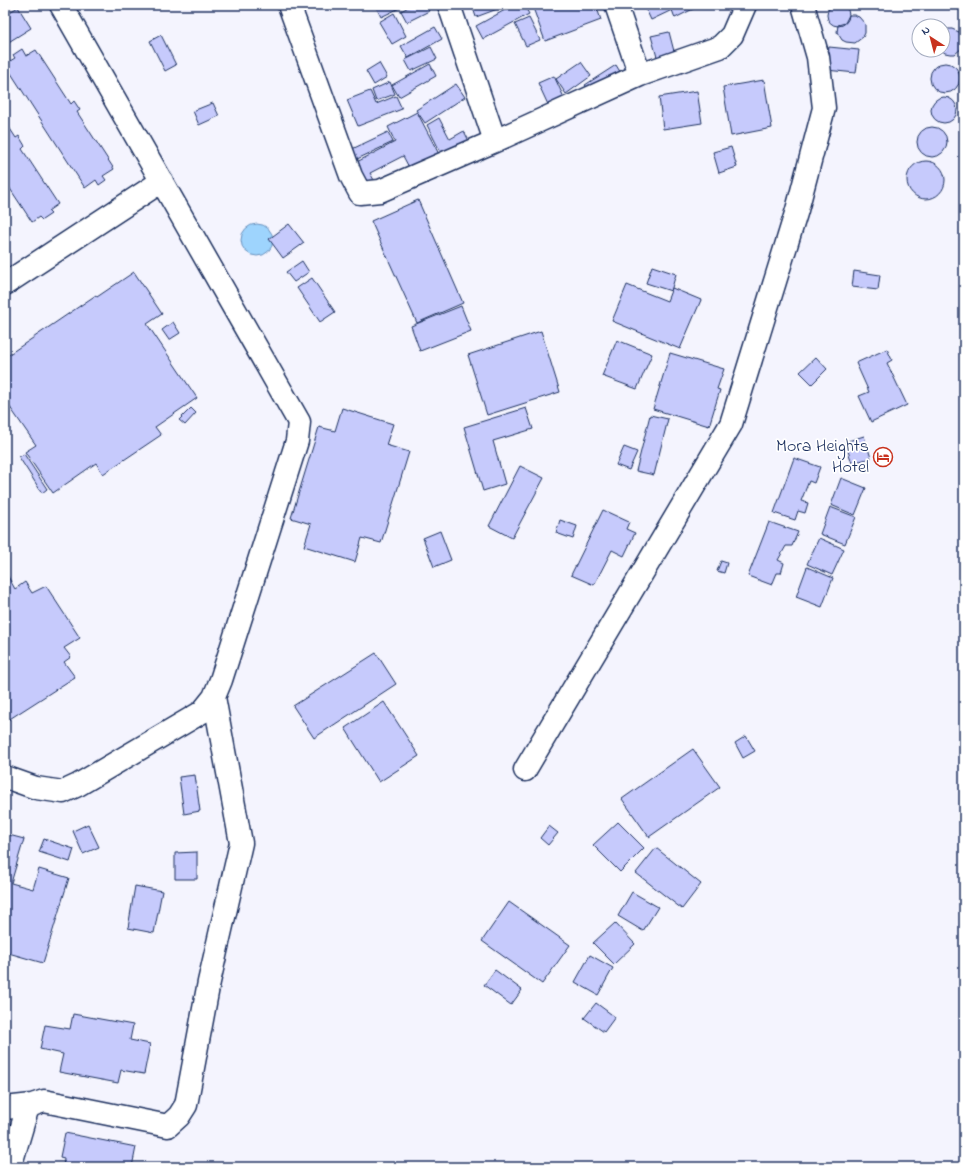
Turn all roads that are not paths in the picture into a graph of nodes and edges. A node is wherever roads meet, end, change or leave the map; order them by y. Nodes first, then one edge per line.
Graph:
1 (61, 5) edge
2 (289, 5) edge
3 (449, 5) edge
4 (616, 5) edge
5 (745, 5) edge
6 (803, 5) edge
7 (640, 75) junction
8 (495, 141) junction
9 (162, 181) junction
10 (5, 284) edge
11 (214, 697) junction
12 (525, 770) dead end
13 (5, 777) edge
14 (32, 1105) junction
15 (5, 1108) edge
16 (10, 1167) edge

1 - 9 street
2 - 8 street
3 - 8 street
4 - 7 street
5 - 7 street
6 - 12 street
7 - 8 street
9 - 10 street
9 - 11 street
11 - 13 street
11 - 14 street
14 - 15 street
14 - 16 street

